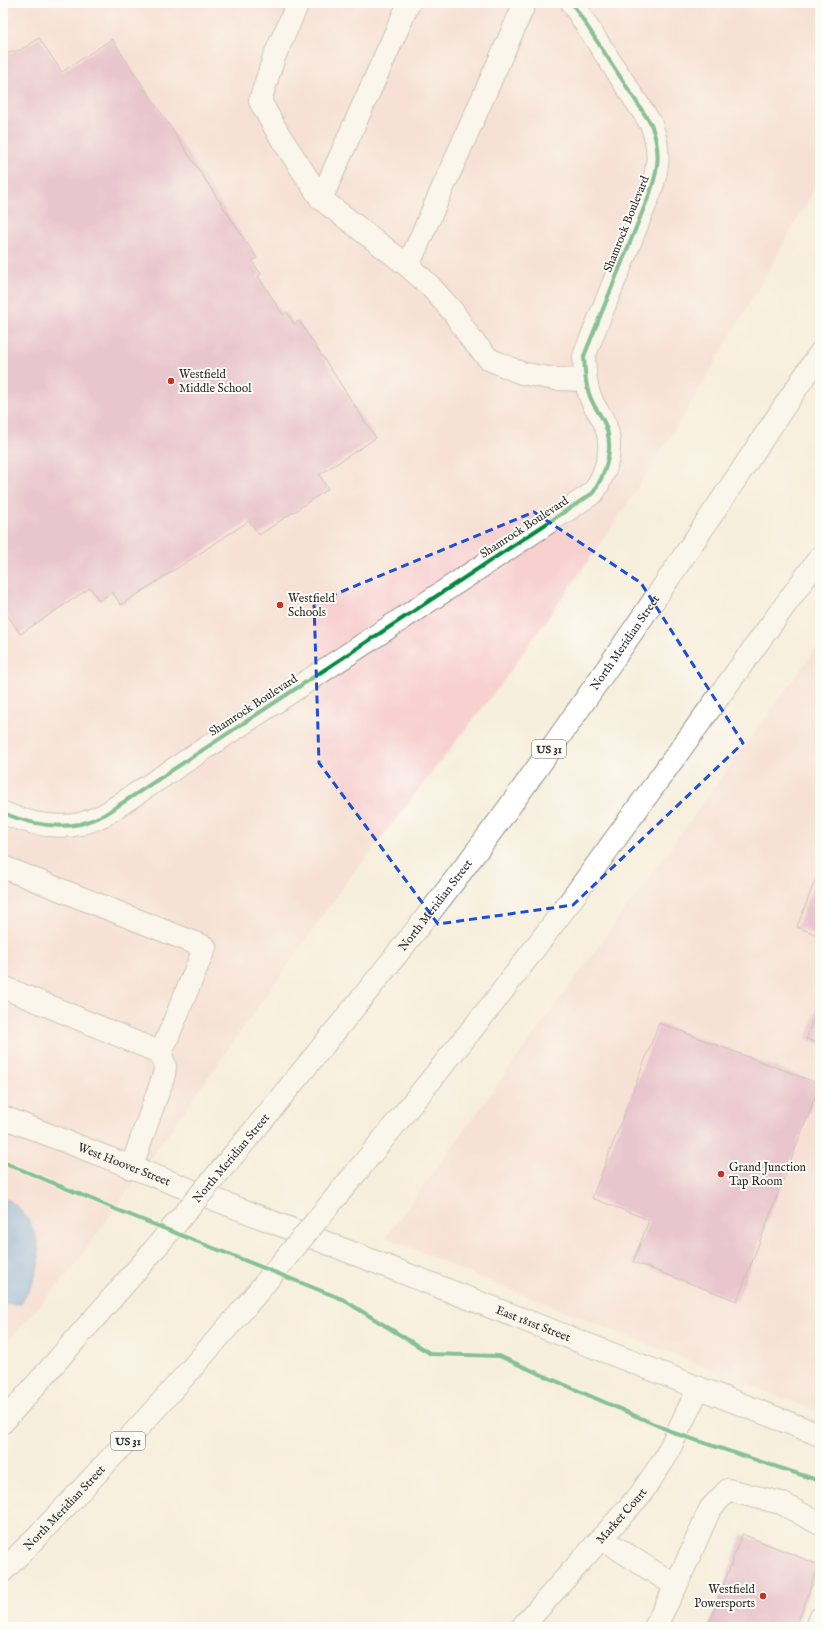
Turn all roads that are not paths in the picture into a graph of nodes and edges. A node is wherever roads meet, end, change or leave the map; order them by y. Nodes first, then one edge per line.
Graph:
1 (298, 3) edge
2 (409, 3) edge
3 (525, 3) edge
4 (572, 3) edge
5 (321, 199) junction
6 (408, 266) junction
7 (820, 353) edge
8 (585, 380) junction
9 (820, 557) edge
10 (3, 813) edge
11 (3, 867) edge
12 (3, 987) edge
13 (161, 1054) junction
14 (3, 1117) edge
15 (131, 1168) junction
16 (245, 1212) joint
17 (698, 1388) junction
18 (3, 1422) edge
19 (820, 1435) edge
20 (820, 1524) edge
21 (601, 1538) junction
22 (3, 1571) edge
23 (676, 1586) junction
24 (820, 1618) edge
25 (522, 1627) edge
26 (655, 1627) edge
27 (817, 1627) edge

1 - 5 main road
2 - 5 main road
3 - 6 main road
4 - 8 main road, Shamrock Boulevard
5 - 6 main road
6 - 8 main road
7 - 18 main road, North Meridian Street / US 31, bridge
8 - 10 main road, Shamrock Boulevard
9 - 22 main road, North Meridian Street / US 31, bridge
11 - 13 main road
12 - 13 main road
13 - 15 main road
14 - 15 main road, West Hoover Street
15 - 16 main road, West Hoover Street
16 - 17 main road, East 181st Street
17 - 19 main road, East 181st Street
17 - 21 main road, Market Court
20 - 23 main road
21 - 23 main road
21 - 25 main road, Market Court
23 - 26 main road
24 - 27 main road

